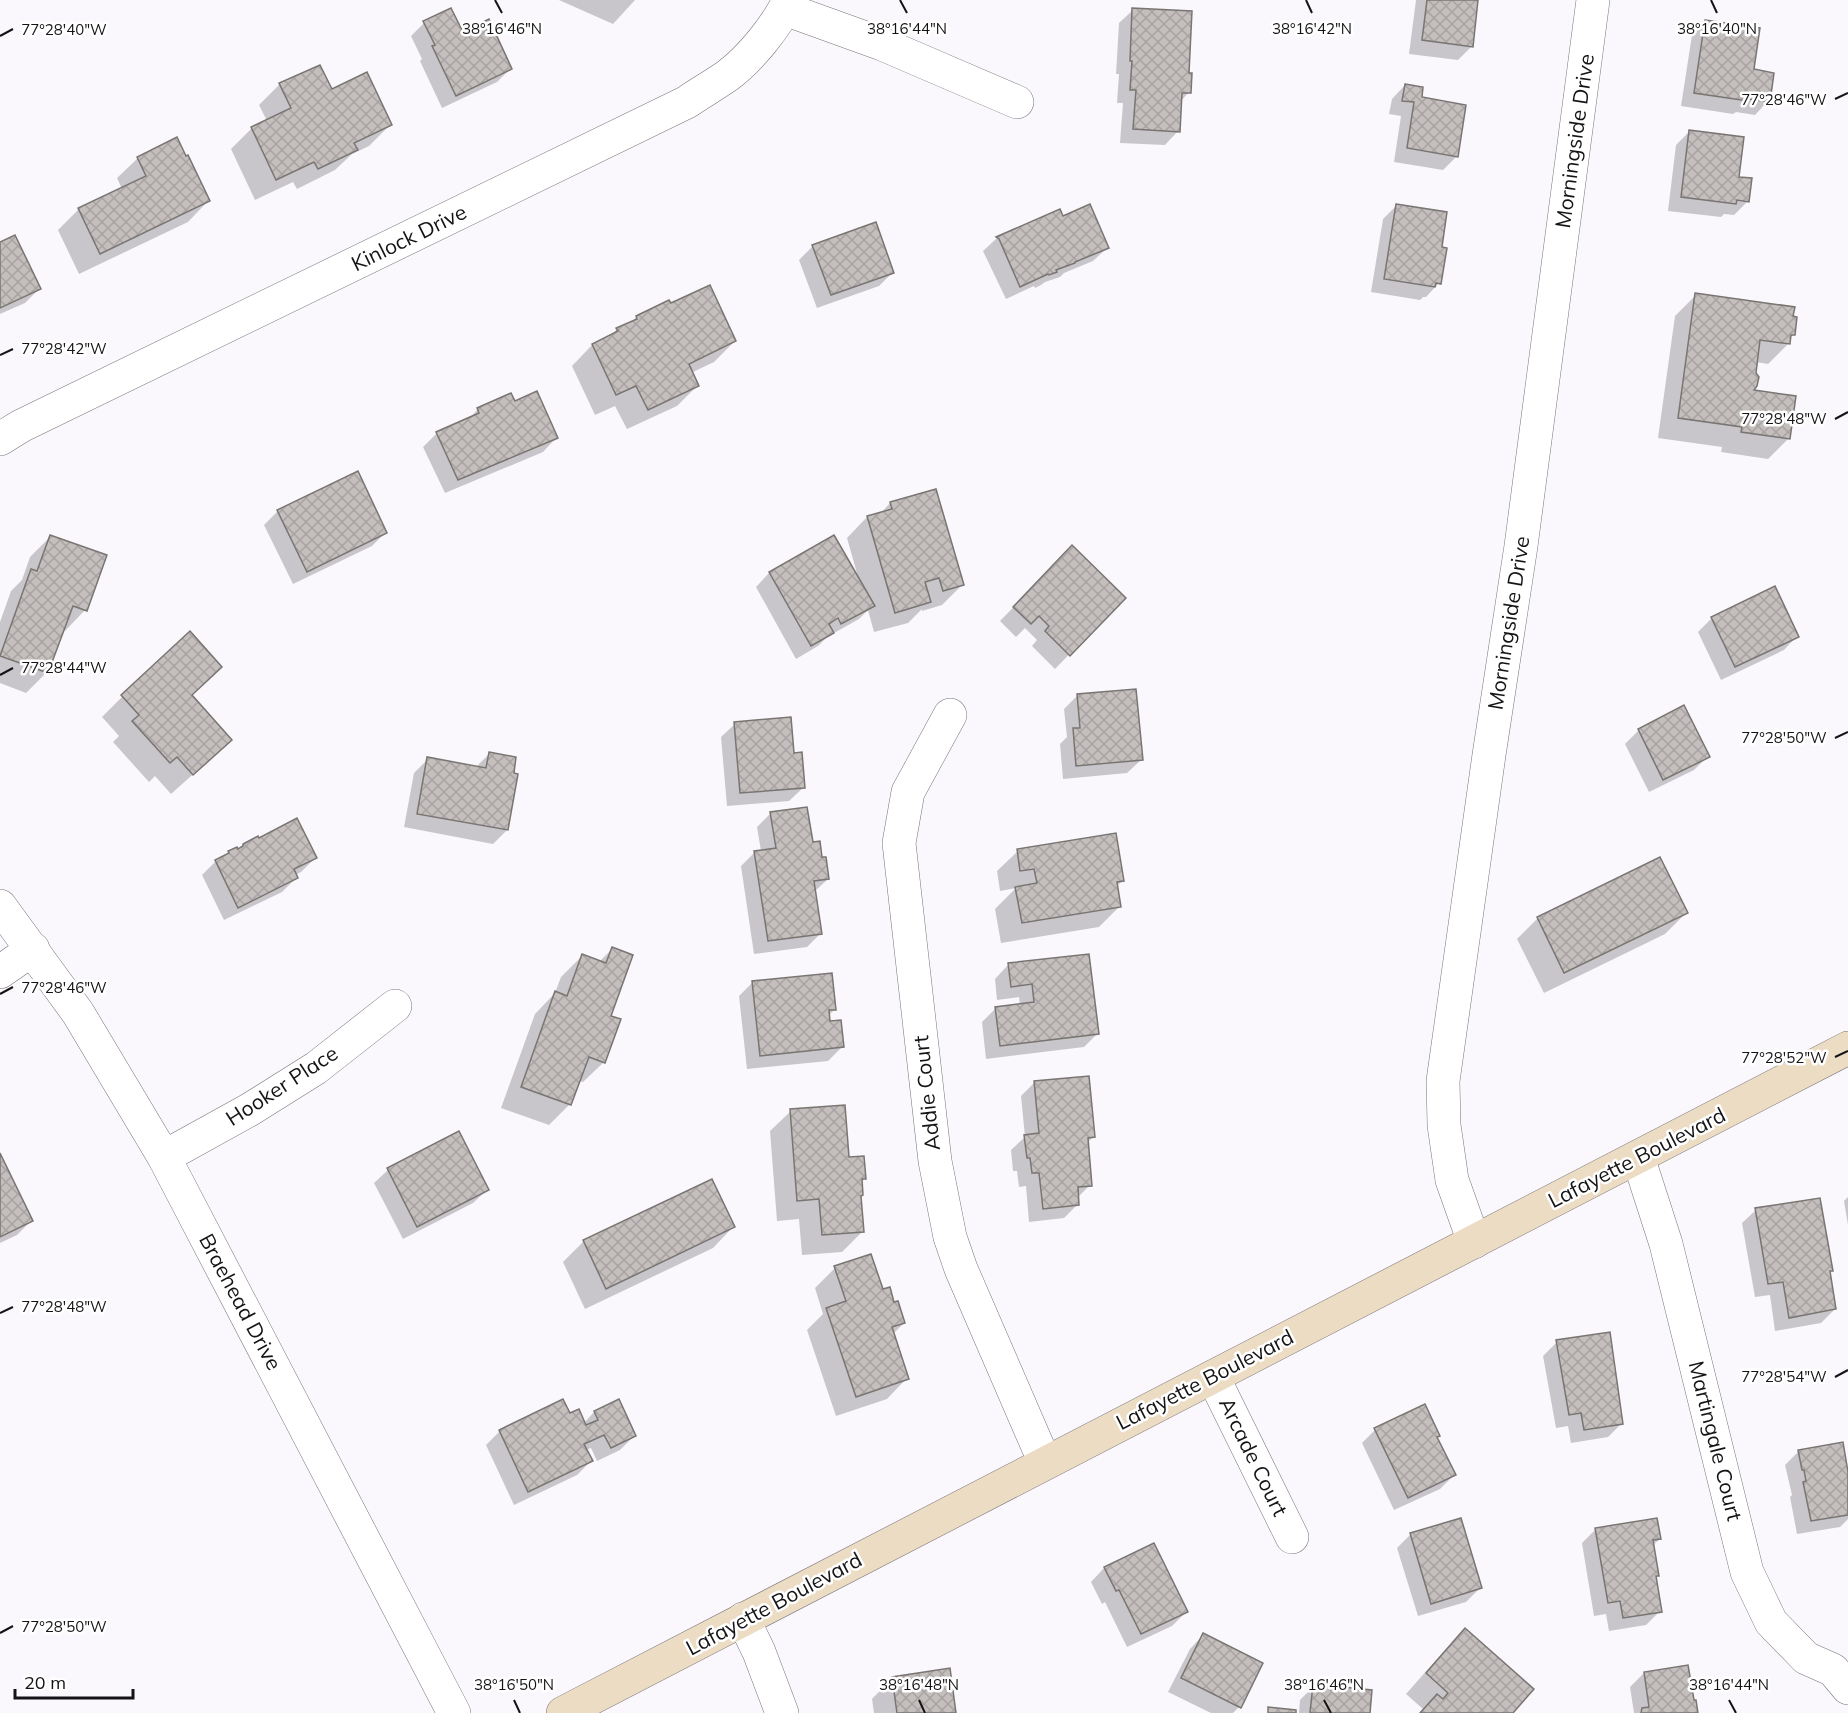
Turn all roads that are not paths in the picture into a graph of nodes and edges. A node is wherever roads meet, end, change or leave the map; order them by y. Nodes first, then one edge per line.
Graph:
1 (1593, 0) edge
2 (787, 4) edge
3 (1017, 102) dead end
4 (0, 439) edge
5 (950, 715) dead end
6 (0, 906) edge
7 (33, 949) junction
8 (0, 972) edge
9 (395, 1006) dead end
10 (1848, 1048) edge
11 (164, 1157) junction
12 (1638, 1157) junction
13 (1474, 1242) junction
14 (1213, 1377) junction
15 (1045, 1463) junction
16 (1292, 1537) dead end
17 (743, 1620) junction
18 (1848, 1688) edge
19 (454, 1713) edge
20 (563, 1713) edge
21 (782, 1713) edge

1 - 13 street, Morningside Drive
2 - 3 street
2 - 4 street, Kinlock Drive
5 - 15 street, Addie Court
6 - 7 street, Braehead Drive
7 - 8 street
7 - 11 street, Braehead Drive
9 - 11 street, Hooker Place
10 - 12 main road, Lafayette Boulevard
11 - 19 street, Braehead Drive
12 - 13 main road, Lafayette Boulevard
12 - 18 street, Martingale Court
13 - 14 main road, Lafayette Boulevard
14 - 15 main road, Lafayette Boulevard
14 - 16 street, Arcade Court
15 - 17 main road, Lafayette Boulevard
17 - 20 main road, Lafayette Boulevard
17 - 21 street

